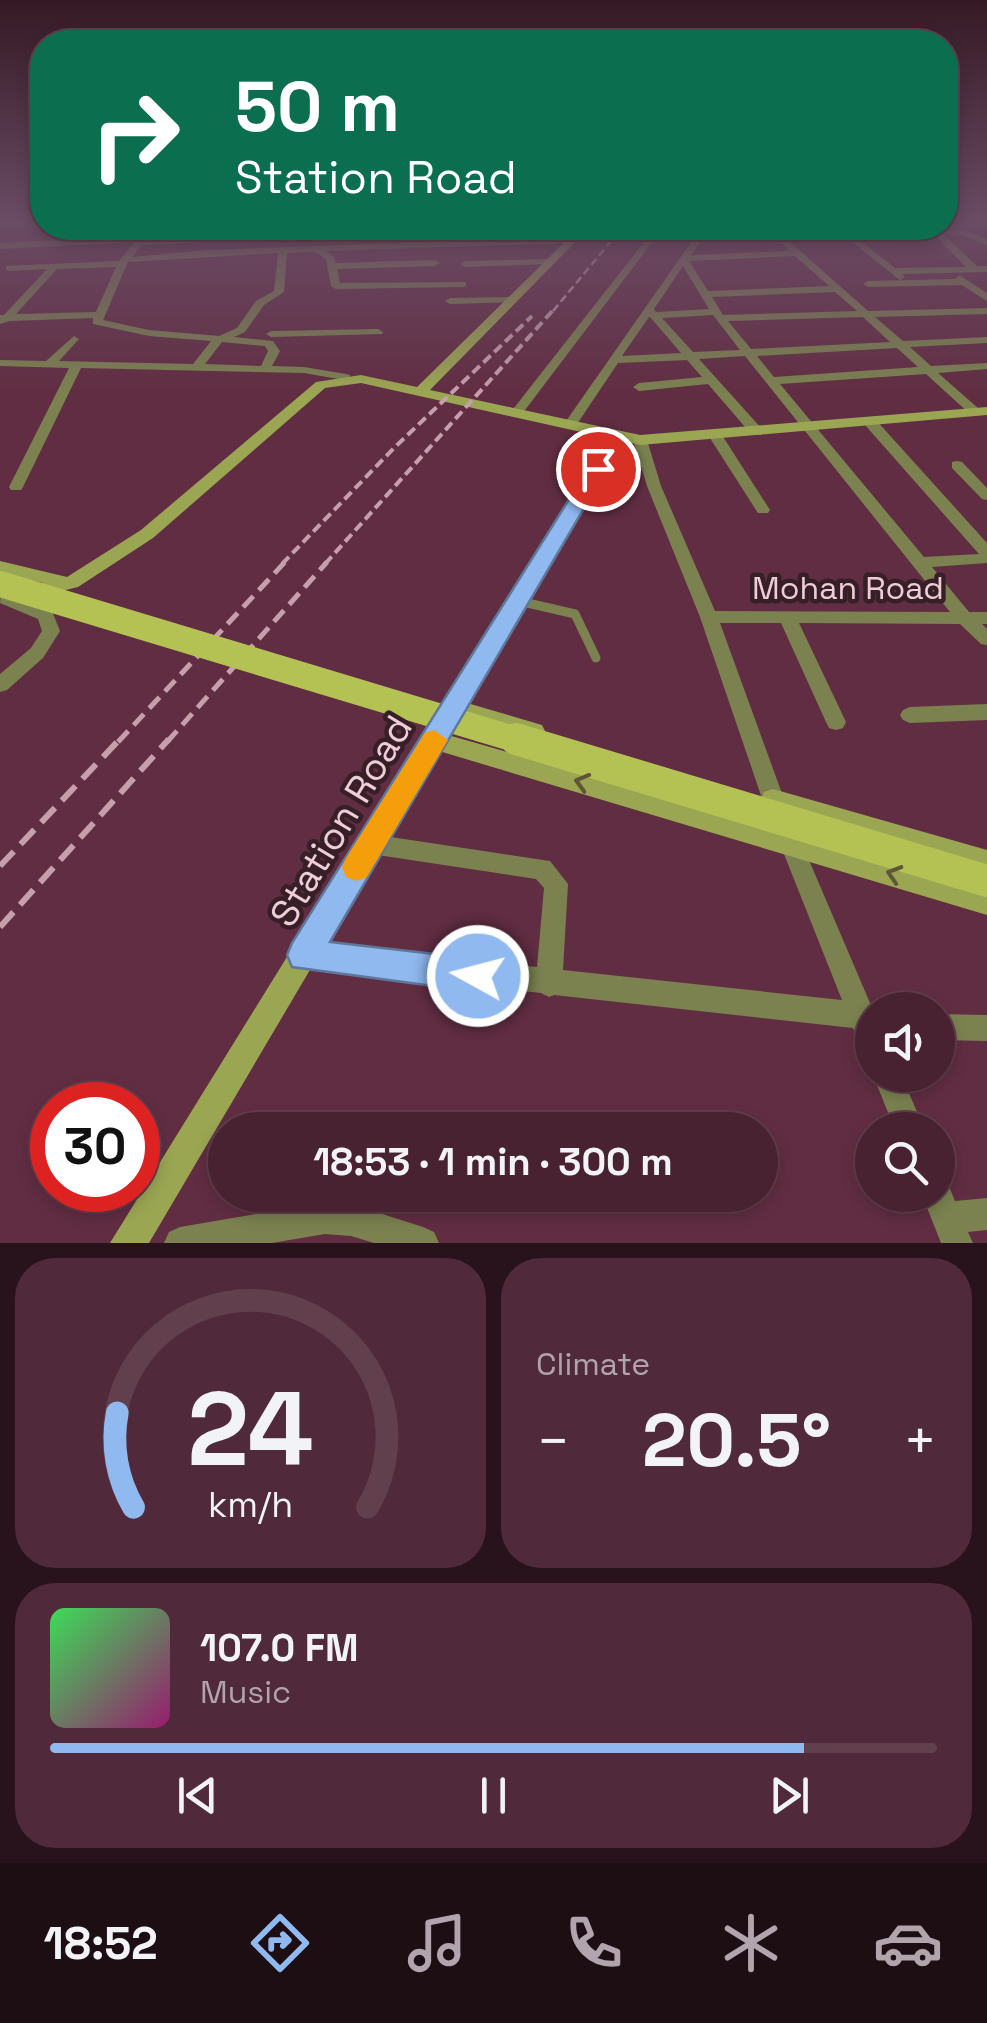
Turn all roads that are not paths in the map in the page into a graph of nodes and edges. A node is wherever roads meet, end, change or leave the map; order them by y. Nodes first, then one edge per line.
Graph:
1 (43, 278) edge
2 (116, 278) edge
3 (281, 278) edge
4 (334, 278) edge
5 (436, 278) edge
6 (534, 278) edge
7 (620, 278) edge
8 (674, 278) edge
9 (696, 278) edge
10 (825, 278) edge
11 (901, 278) edge
12 (961, 278) edge
13 (966, 282) junction
14 (908, 283) junction
15 (436, 284) junction
16 (463, 284) dead end
17 (868, 284) dead end
18 (837, 289) junction
19 (705, 294) junction
20 (987, 298) edge
21 (511, 300) junction
22 (450, 301) dead end
23 (987, 311) edge
24 (651, 312) junction
25 (864, 314) junction
26 (100, 315) junction
27 (276, 315) dead end
28 (718, 315) junction
29 (2, 321) edge
30 (378, 332) dead end
31 (270, 338) junction
32 (74, 339) dead end
33 (218, 340) junction
34 (987, 340) edge
35 (899, 345) junction
36 (747, 352) junction
37 (686, 356) junction
38 (615, 360) junction
39 (50, 362) junction
40 (0, 363) edge
41 (76, 366) junction
42 (987, 366) edge
43 (197, 367) junction
44 (265, 369) junction
45 (928, 370) junction
46 (346, 378) junction
47 (708, 380) junction
48 (770, 382) junction
49 (639, 388) dead end
50 (422, 390) junction
51 (518, 411) junction
52 (982, 413) edge
53 (870, 422) junction
54 (570, 424) junction
55 (808, 428) junction
56 (757, 432) junction
57 (714, 435) junction
58 (629, 438) junction
59 (956, 465) dead end
60 (16, 487) dead end
61 (987, 496) edge
62 (763, 510) dead end
63 (987, 556) edge
64 (919, 563) junction
65 (0, 567) edge
66 (71, 583) junction
67 (0, 584) edge
68 (0, 597) edge
69 (518, 601) junction
70 (709, 616) junction
71 (786, 617) junction
72 (964, 618) junction
73 (987, 618) edge
74 (987, 639) edge
75 (596, 658) dead end
76 (0, 685) edge
77 (454, 708) junction
78 (987, 712) edge
79 (910, 715) dead end
80 (836, 722) dead end
81 (435, 740) junction
82 (773, 800) junction
83 (791, 843) junction
84 (371, 844) junction
85 (987, 862) edge
86 (987, 880) edge
87 (987, 902) edge
88 (304, 955) junction
89 (548, 984) junction
90 (857, 992) edge
91 (855, 1014) edge
92 (955, 1027) edge
93 (987, 1028) edge
94 (987, 1214) edge
95 (947, 1219) edge
96 (128, 1243) edge
97 (180, 1243) edge
98 (423, 1243) edge

1 - 29 street
2 - 26 street
3 - 33 street
4 - 15 street
5 - 15 street
6 - 21 main road
7 - 51 street
8 - 24 street
9 - 19 street
10 - 18 street
11 - 14 street
12 - 13 street
13 - 14 street
13 - 20 street
14 - 17 street
15 - 16 street
18 - 19 street
18 - 25 street
19 - 28 street
21 - 22 street
21 - 50 main road
23 - 25 street
24 - 28 street
24 - 37 street
24 - 38 street
25 - 28 street
25 - 35 street
26 - 29 street
26 - 33 street
27 - 31 street
28 - 36 street
30 - 31 street
31 - 33 street
31 - 44 street
32 - 39 street
33 - 43 street
34 - 35 street
35 - 36 street
35 - 45 street
36 - 37 street
36 - 48 street
37 - 38 street
37 - 47 street
38 - 54 street
39 - 40 street
39 - 41 street
41 - 43 street
41 - 60 street
42 - 45 street
43 - 44 street
44 - 46 street
45 - 48 street
45 - 52 street
46 - 50 main road
46 - 66 main road
47 - 49 street
47 - 56 street
48 - 55 street
50 - 51 main road
51 - 54 main road
52 - 53 main road
53 - 55 main road
53 - 63 street
54 - 58 main road
55 - 56 main road
55 - 64 street
56 - 57 main road
57 - 58 main road
57 - 62 street
58 - 69 main road, Station Road
58 - 70 street
59 - 61 street
63 - 64 street
64 - 72 street
65 - 66 main road
66 - 68 main road
67 - 86 main road, bridge
68 - 76 street
69 - 75 lane
69 - 77 main road, Station Road
70 - 71 street, Mohan Road
70 - 82 street
71 - 72 street, Mohan Road
71 - 80 street
72 - 73 street, Mohan Road
72 - 74 street
77 - 81 main road, Station Road
77 - 82 main road
78 - 79 street
83 -> 81 main road
81 - 84 main road, Station Road
82 - 83 street
82 - 85 main road
87 -> 83 main road
83 - 90 street
84 - 88 main road, Station Road
84 - 89 street
88 - 89 street
88 - 96 main road, Station Road
89 - 91 street
92 - 93 street
94 - 95 street
97 - 98 street

